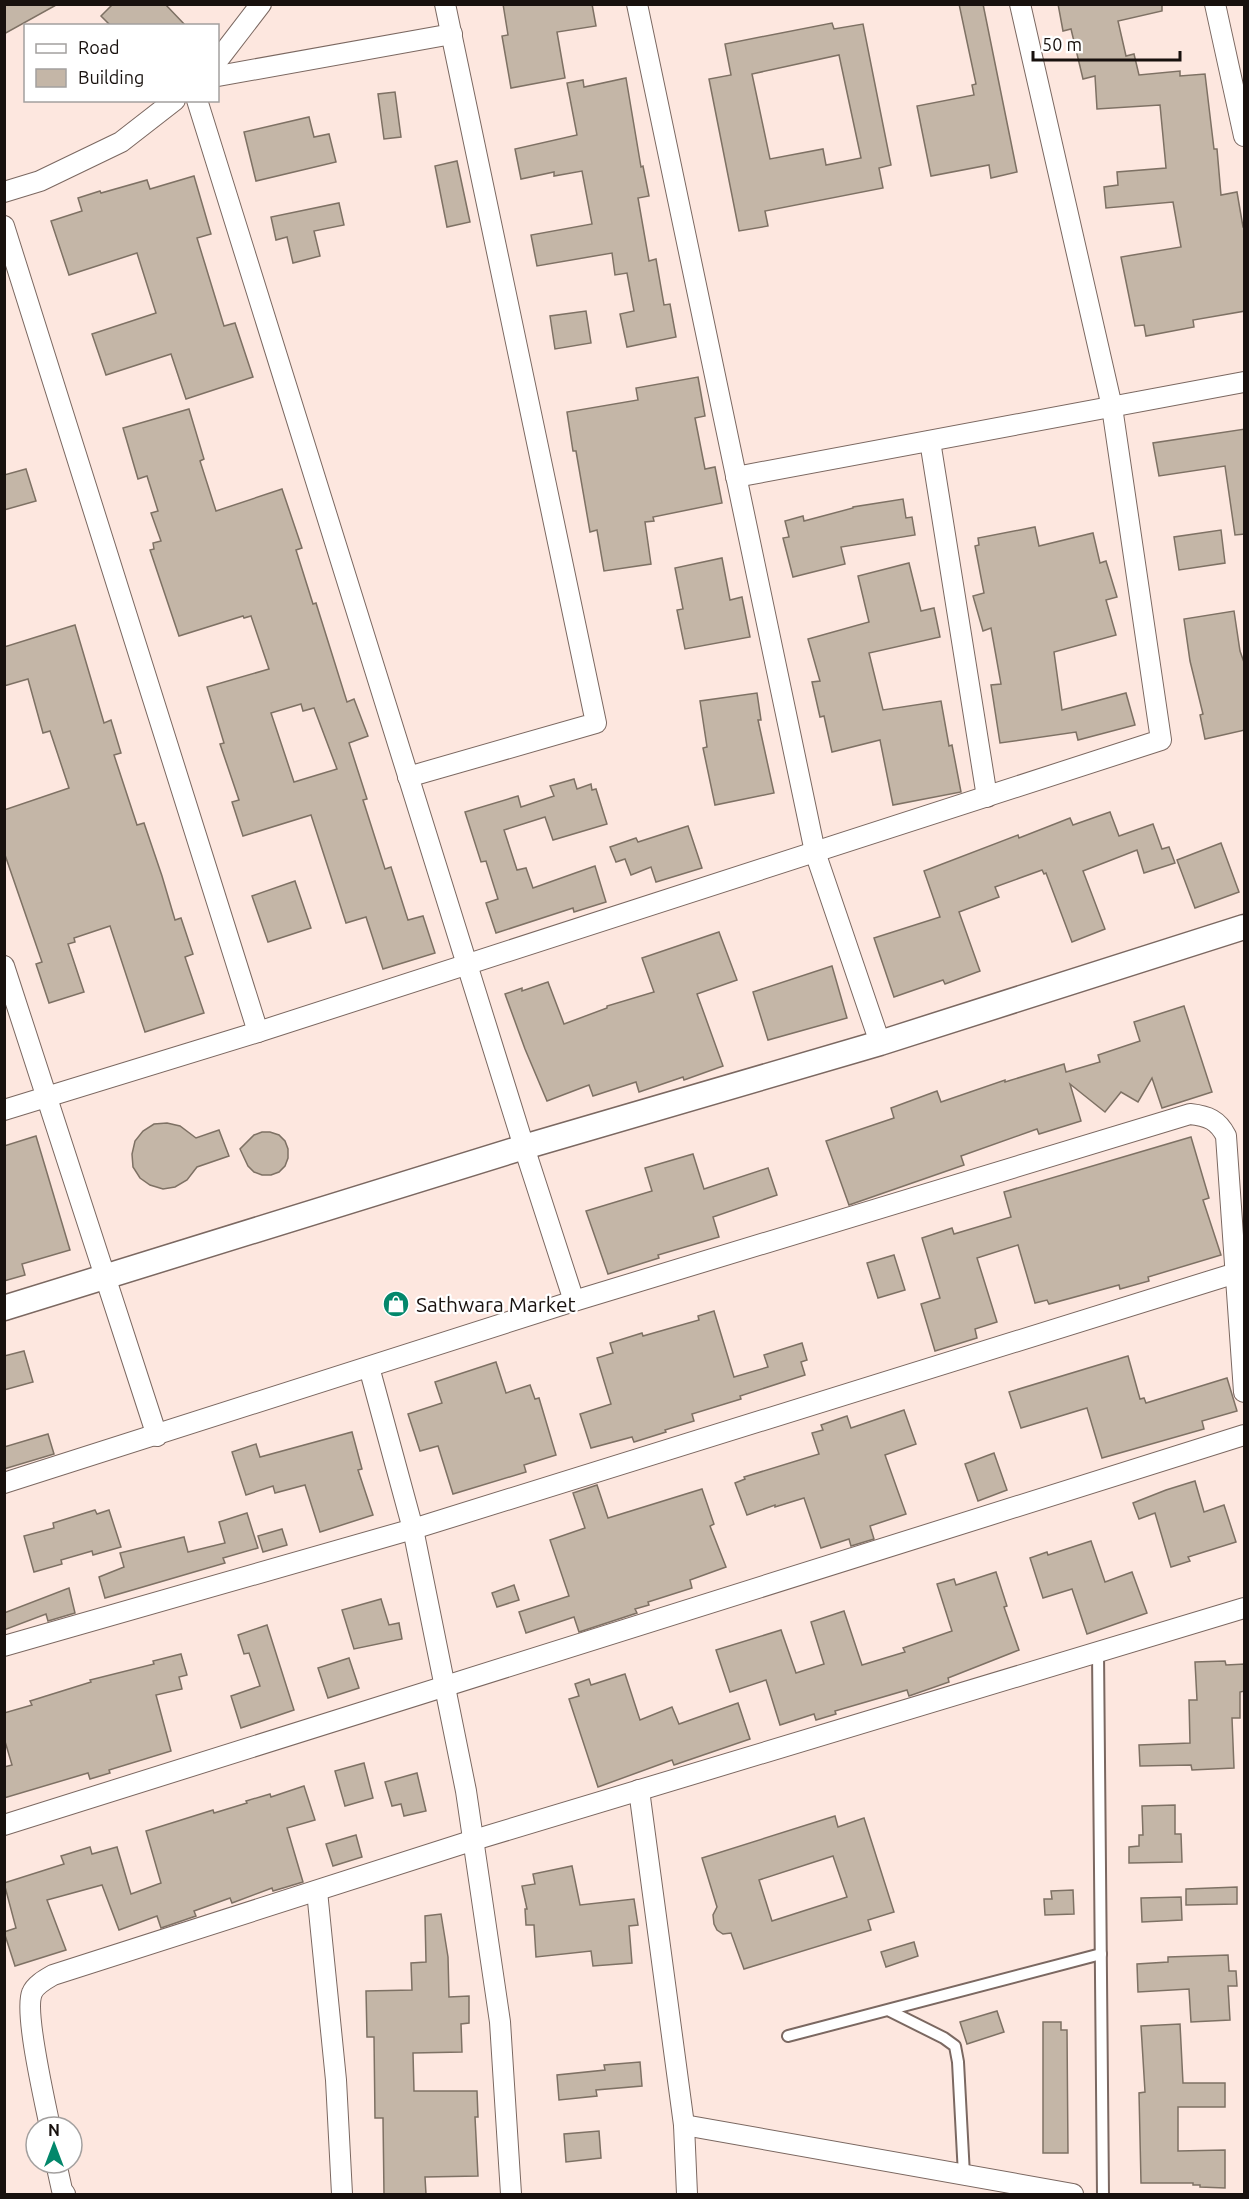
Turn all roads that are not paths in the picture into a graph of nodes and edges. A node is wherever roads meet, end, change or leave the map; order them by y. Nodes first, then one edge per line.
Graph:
1 (261, 4) edge
2 (446, 4) edge
3 (638, 4) edge
4 (1020, 4) edge
5 (1215, 4) edge
6 (452, 34) junction
7 (219, 59) edge
8 (219, 76) edge
9 (172, 102) edge
10 (198, 102) edge
11 (1245, 136) edge
12 (4, 192) edge
13 (4, 226) edge
14 (1245, 382) edge
15 (1112, 407) junction
16 (930, 441) junction
17 (736, 477) junction
18 (408, 777) junction
19 (987, 797) junction
20 (815, 852) junction
21 (1245, 927) edge
22 (467, 964) junction
23 (4, 966) edge
24 (258, 1032) junction
25 (880, 1043) junction
26 (47, 1098) junction
27 (4, 1110) edge
28 (524, 1147) junction
29 (1236, 1273) junction
30 (104, 1277) junction
31 (574, 1301) junction
32 (4, 1308) edge
33 (369, 1367) junction
34 (1245, 1392) edge
35 (1245, 1435) edge
36 (157, 1436) junction
37 (4, 1484) edge
38 (413, 1529) junction
39 (1245, 1608) edge
40 (4, 1646) edge
41 (1098, 1652) junction
42 (446, 1685) junction
43 (639, 1790) junction
44 (4, 1825) edge
45 (474, 1840) junction
46 (317, 1891) junction
47 (1101, 1954) junction
48 (890, 2010) junction
49 (788, 2036) dead end
50 (48, 2115) edge
51 (684, 2125) junction
52 (59, 2175) edge
53 (964, 2175) junction
54 (65, 2194) edge
55 (342, 2194) edge
56 (511, 2194) edge
57 (687, 2194) edge
58 (1073, 2194) edge
59 (1103, 2194) edge

1 - 7 street
2 - 6 street
3 - 17 street
4 - 15 street
5 - 11 street
6 - 8 street
6 - 18 street
9 - 12 street
10 - 18 street
13 - 24 street
14 - 15 street
15 - 16 street
15 - 19 street
16 - 17 street
16 - 19 street
17 - 20 street
18 - 22 street
19 - 20 street
20 - 22 street
20 - 25 street
21 - 25 street
22 - 24 street
22 - 28 street
23 - 26 street
24 - 26 street
25 - 28 street
26 - 27 street
26 - 30 street
28 - 30 street
28 - 31 street
29 - 31 street
29 - 34 street
29 - 38 street
30 - 32 street
30 - 36 street
31 - 33 street
33 - 36 street
33 - 38 street
35 - 42 street
36 - 37 street
38 - 40 street
38 - 42 street
39 - 41 street
41 - 43 street
41 - 47 lane
42 - 44 street
42 - 45 street
43 - 45 street
43 - 51 street
45 - 46 street
45 - 56 street
46 - 50 street
46 - 55 street
47 - 48 lane
47 - 59 lane
48 - 49 lane
48 - 53 lane
51 - 53 street
51 - 57 street
52 - 54 street
53 - 58 street

